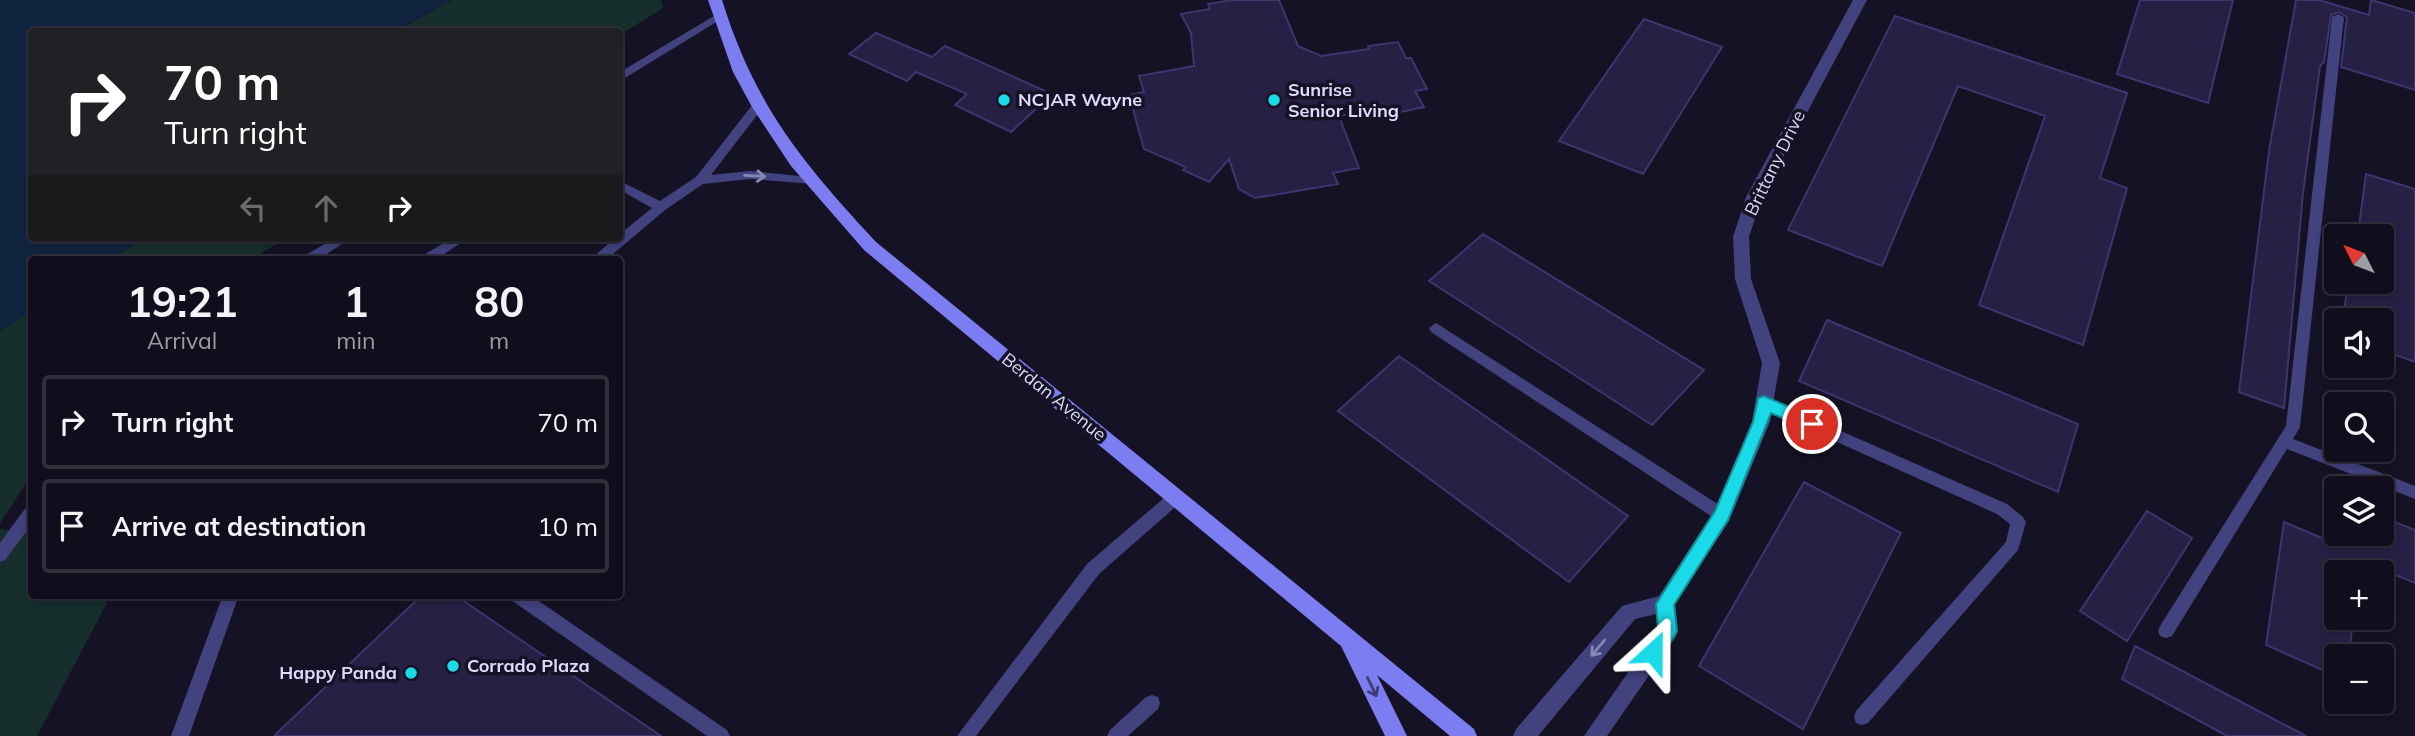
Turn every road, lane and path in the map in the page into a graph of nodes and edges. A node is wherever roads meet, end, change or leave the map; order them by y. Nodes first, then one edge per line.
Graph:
1 (715, 0) edge
2 (1858, 0) edge
3 (719, 16) junction
4 (2337, 17) dead end
5 (623, 75) edge
6 (757, 107) junction
7 (700, 180) junction
8 (810, 181) junction
9 (623, 187) edge
10 (661, 207) junction
11 (623, 238) edge
12 (338, 242) edge
13 (455, 242) edge
14 (619, 242) edge
15 (314, 256) edge
16 (431, 256) edge
17 (602, 256) edge
18 (1436, 328) dead end
19 (1764, 403) junction
20 (2283, 441) junction
21 (2415, 493) edge
22 (1176, 497) junction
23 (1722, 515) junction
24 (28, 516) edge
25 (0, 555) edge
26 (230, 599) edge
27 (523, 599) edge
28 (1665, 604) junction
29 (2166, 631) dead end
30 (1348, 639) junction
31 (1152, 703) dead end
32 (1862, 717) dead end
33 (180, 736) edge
34 (721, 736) edge
35 (966, 736) edge
36 (1116, 736) edge
37 (1396, 736) edge
38 (1466, 736) edge
39 (1524, 736) edge
40 (1595, 736) edge

1 - 3 main road, Berdan Avenue
2 - 19 street, Brittany Drive
3 - 5 lane
3 - 6 main road, Berdan Avenue
4 - 20 lane
6 - 7 lane
6 - 8 main road, Berdan Avenue
7 -> 8 lane
7 - 10 lane
8 - 22 main road, Berdan Avenue
9 - 10 lane
10 - 11 lane
12 - 15 lane
13 - 16 lane
14 - 17 lane
18 - 23 lane
19 - 23 street, Brittany Drive
19 - 32 lane
20 - 21 lane
20 - 29 lane
22 - 30 main road, Berdan Avenue
22 - 35 lane
23 - 28 street, Brittany Drive
24 - 25 lane
26 - 33 lane
27 - 34 lane
28 -> 39 street
28 - 40 street
30 -> 37 main road
30 - 38 main road, Berdan Avenue
31 - 36 lane

